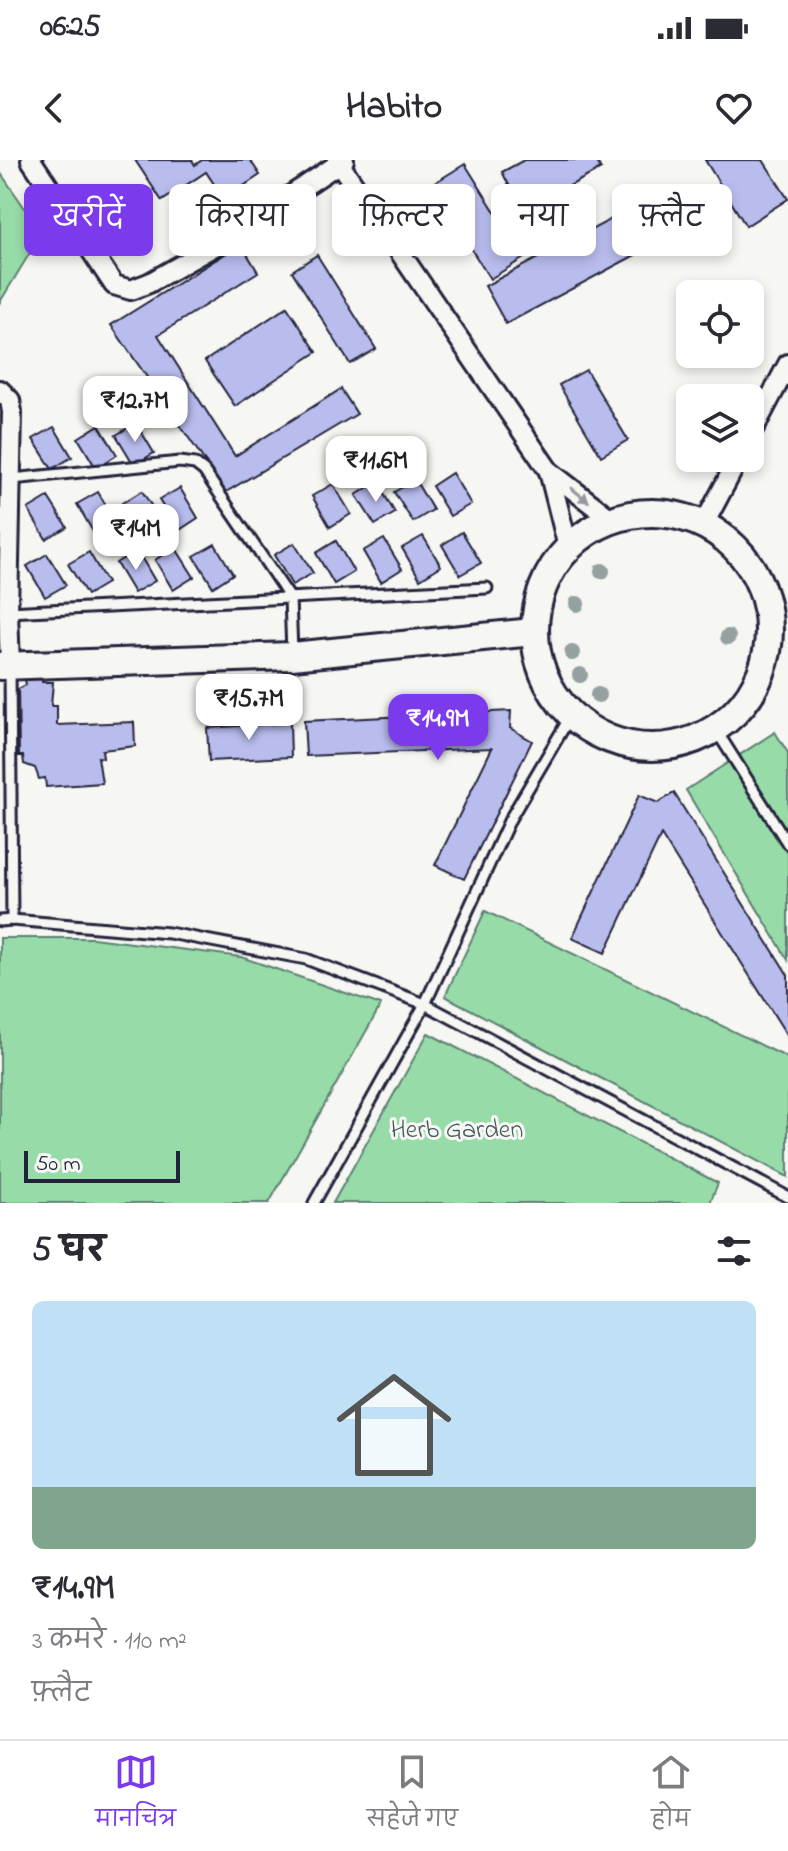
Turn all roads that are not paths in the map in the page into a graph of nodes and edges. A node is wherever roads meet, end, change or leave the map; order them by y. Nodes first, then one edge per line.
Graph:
1 (31, 160) edge
2 (340, 161) edge
3 (788, 364) edge
4 (0, 390) edge
5 (764, 409) edge
6 (549, 471) junction
7 (732, 472) edge
8 (12, 479) junction
9 (611, 519) junction
10 (704, 524) junction
11 (568, 547) junction
12 (487, 588) dead end
13 (290, 598) junction
14 (777, 604) edge
15 (8, 612) junction
16 (533, 632) junction
17 (779, 642) edge
18 (292, 656) junction
19 (5, 666) edge
20 (570, 717) junction
21 (716, 730) junction
22 (788, 844) edge
23 (12, 920) junction
24 (0, 921) edge
25 (425, 1004) junction
26 (788, 1197) edge
27 (314, 1203) edge

1 - 2 street
2 - 6 street
3 - 5 street
4 - 8 street
6 -> 9 street
6 - 11 street
7 - 10 street
8 - 13 lane
8 - 15 street
9 - 10 street
9 - 11 street
10 - 14 street
11 - 16 street
12 - 13 lane
13 - 15 lane
13 - 18 lane
14 - 17 street
15 - 19 street
16 - 18 street
16 - 20 street
17 - 21 street
18 - 19 street
19 - 23 lane
20 - 21 street
20 - 25 lane
21 - 22 lane
23 - 24 lane
23 - 25 lane
25 - 26 lane
25 - 27 lane

